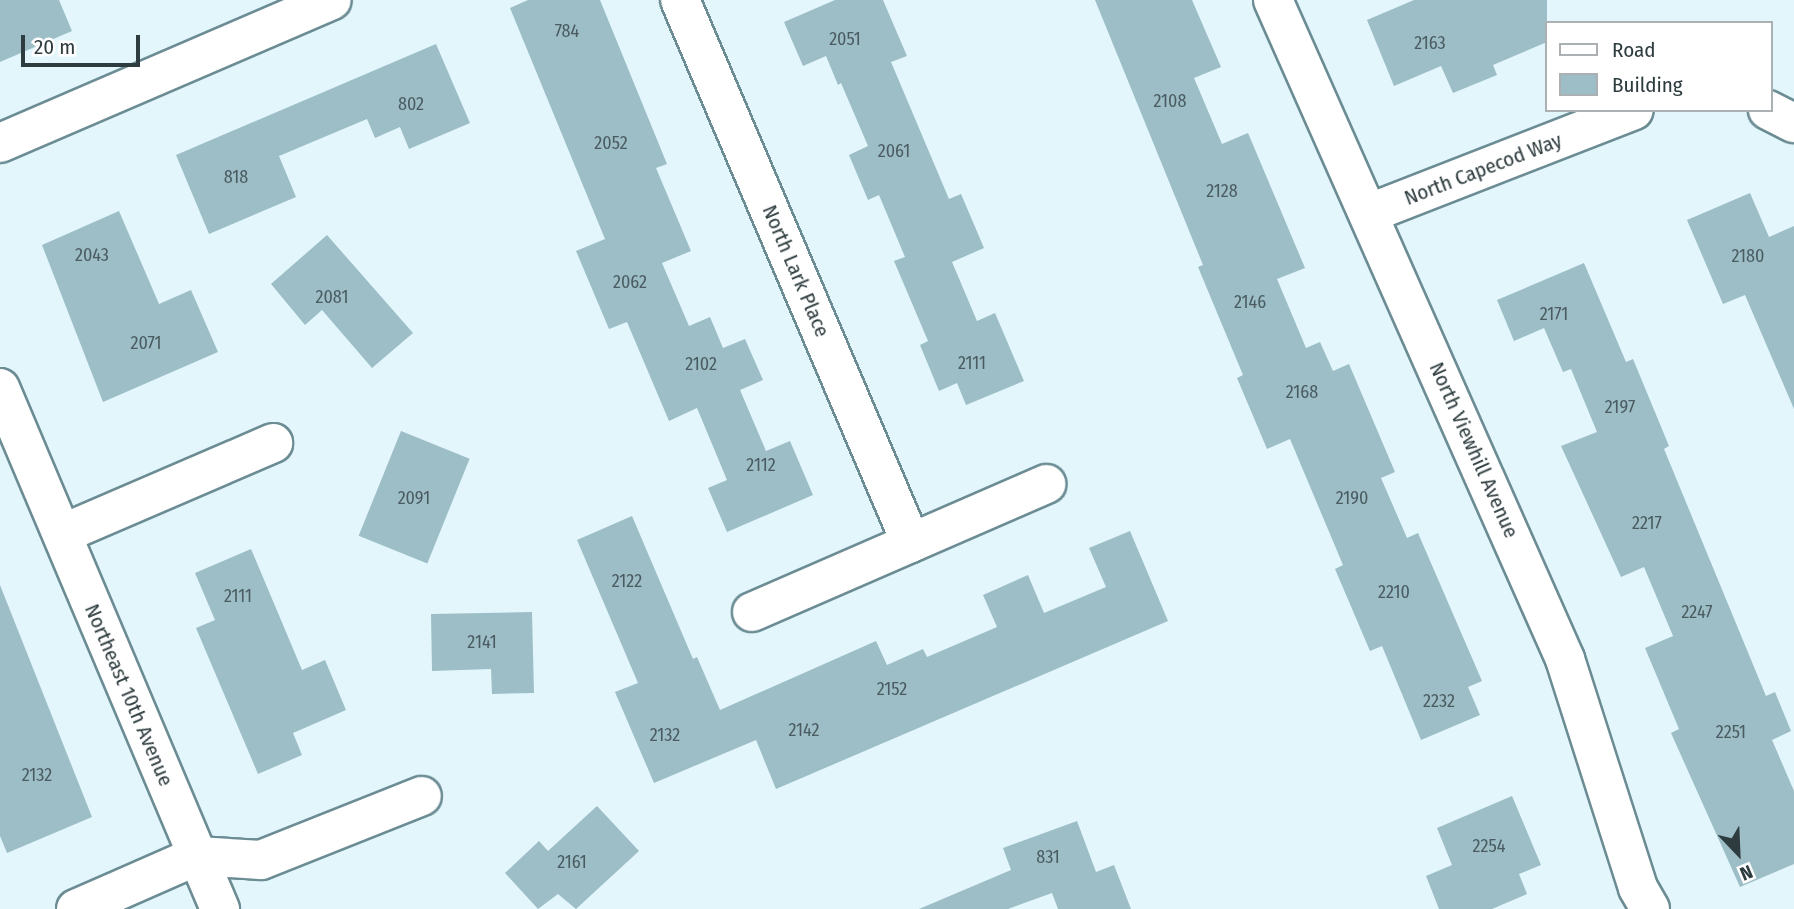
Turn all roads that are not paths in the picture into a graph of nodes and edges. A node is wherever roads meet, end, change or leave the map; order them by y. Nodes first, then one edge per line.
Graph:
1 (332, 0) edge
2 (680, 0) edge
3 (1273, 0) edge
4 (1629, 112) edge
5 (1772, 112) edge
6 (1794, 123) edge
7 (0, 143) edge
8 (1370, 212) junction
9 (0, 388) edge
10 (273, 443) dead end
11 (1046, 484) dead end
12 (61, 534) junction
13 (911, 543) junction
14 (752, 612) dead end
15 (422, 796) dead end
16 (197, 856) junction
17 (76, 909) edge
18 (220, 909) edge
19 (1650, 909) edge

1 - 7 street
2 - 13 street, North Lark Place
3 - 8 street, North Viewhill Avenue
4 - 8 street, North Capecod Way
5 - 6 street
8 - 19 street, North Viewhill Avenue
9 - 12 street, Northeast 10th Avenue
10 - 12 street
11 - 13 street
12 - 16 street, Northeast 10th Avenue
13 - 14 street
15 - 16 street
16 - 17 street
16 - 18 street, Northeast 10th Avenue

